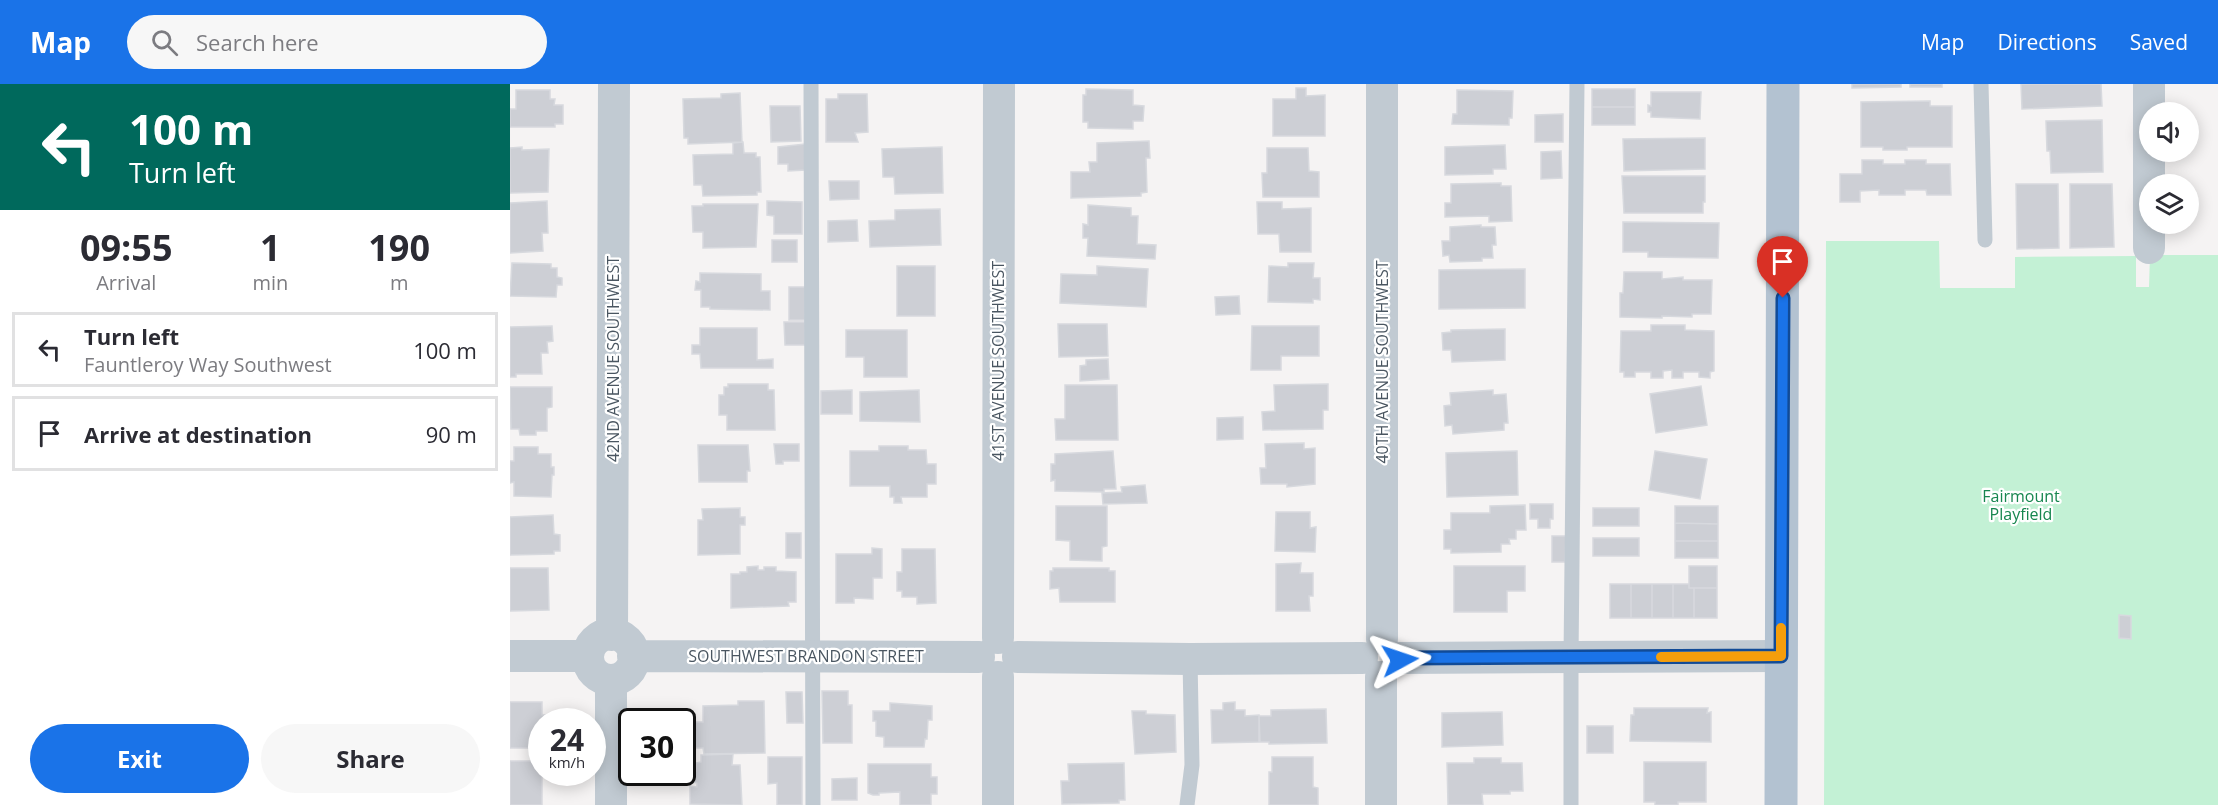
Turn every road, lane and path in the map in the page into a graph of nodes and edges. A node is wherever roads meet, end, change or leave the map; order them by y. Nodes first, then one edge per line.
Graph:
1 (614, 84) edge
2 (811, 84) edge
3 (999, 84) edge
4 (1382, 84) edge
5 (1577, 84) edge
6 (1784, 84) edge
7 (1981, 84) edge
8 (2149, 84) edge
9 (1985, 240) dead end
10 (2149, 248) dead end
11 (612, 635) junction
12 (510, 656) edge
13 (588, 656) junction
14 (633, 656) junction
15 (813, 656) junction
16 (1781, 656) junction
17 (998, 657) junction
18 (1381, 658) junction
19 (1571, 658) junction
20 (1190, 660) junction
21 (611, 680) junction
22 (611, 805) edge
23 (813, 805) edge
24 (998, 805) edge
25 (1187, 805) edge
26 (1381, 805) edge
27 (1571, 805) edge
28 (1781, 805) edge

1 - 11 street, 42ND AVENUE SOUTHWEST
2 - 15 lane
3 - 17 street, 41ST AVENUE SOUTHWEST
4 - 18 street, 40TH AVENUE SOUTHWEST
5 - 19 lane
6 - 16 main road
7 - 9 lane
8 - 10 street
11 - 13 street
11 - 14 street
12 - 13 street
13 - 21 street
14 - 15 street, SOUTHWEST BRANDON STREET
14 - 21 street
15 - 17 street, SOUTHWEST BRANDON STREET
15 - 23 lane
16 - 19 street, SOUTHWEST BRANDON STREET
16 - 28 main road
17 - 20 street, SOUTHWEST BRANDON STREET
17 - 24 street, 41ST AVENUE SOUTHWEST
18 - 19 street, SOUTHWEST BRANDON STREET
18 - 20 street, SOUTHWEST BRANDON STREET
18 - 26 street, 40TH AVENUE SOUTHWEST
19 - 27 lane
20 - 25 lane
21 - 22 street

